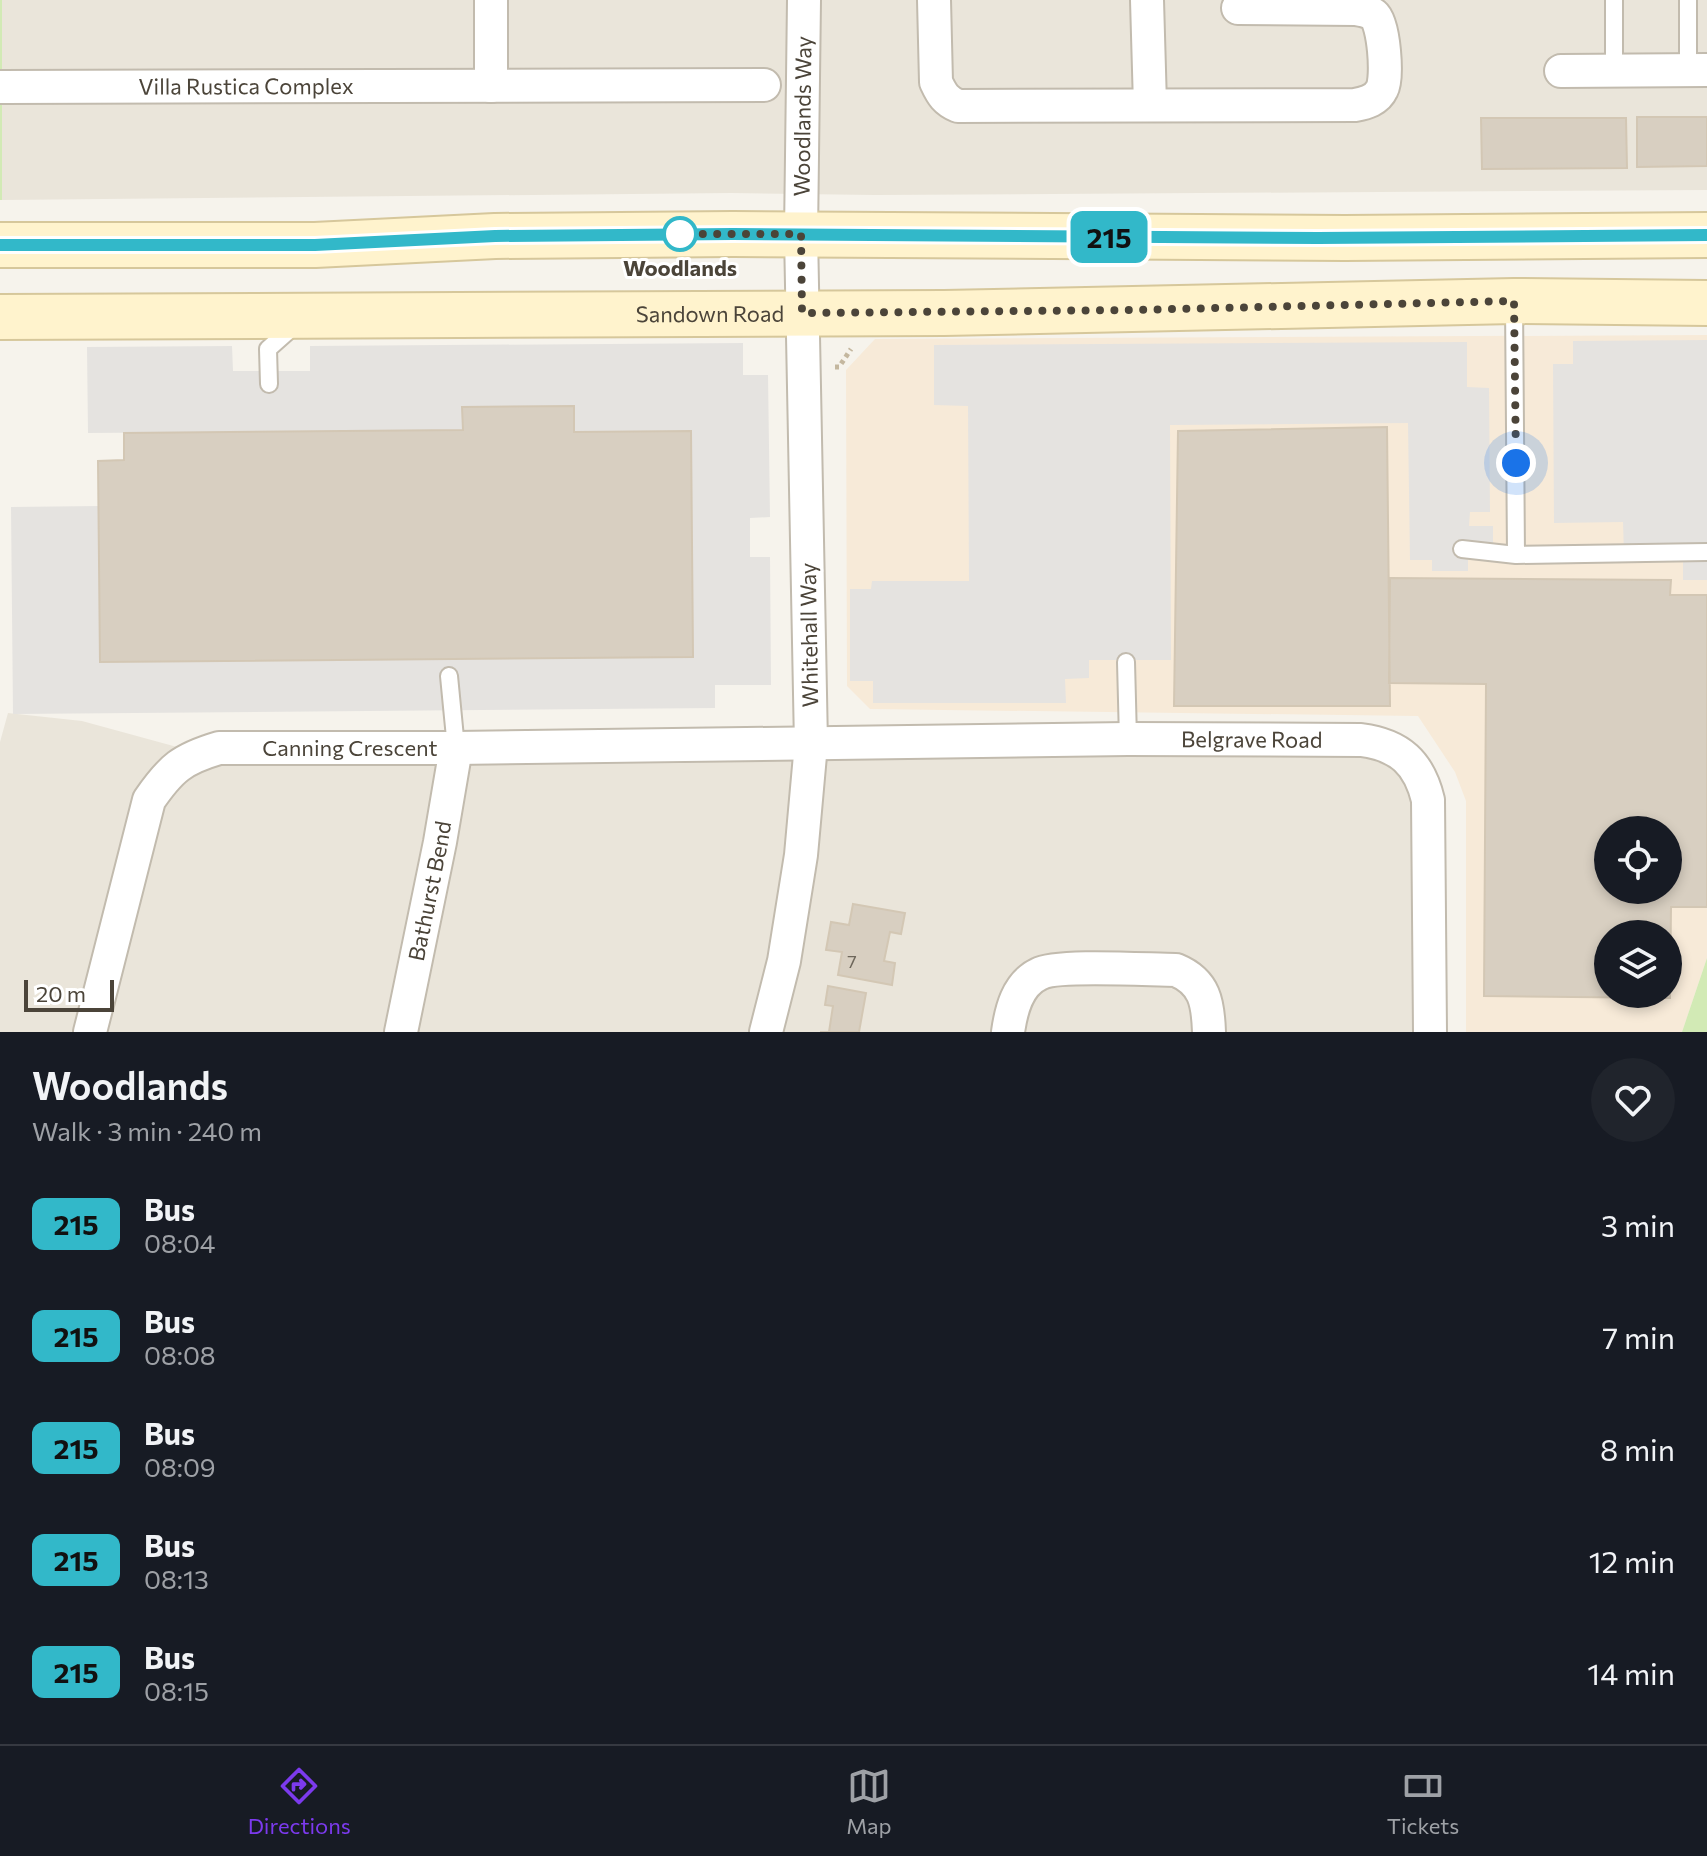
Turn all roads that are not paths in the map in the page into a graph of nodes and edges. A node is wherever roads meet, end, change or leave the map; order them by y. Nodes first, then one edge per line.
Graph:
1 (491, 0) edge
2 (804, 0) edge
3 (934, 0) edge
4 (1147, 0) edge
5 (1614, 0) edge
6 (1688, 0) edge
7 (1238, 8) dead end
8 (1614, 70) junction
9 (1698, 70) edge
10 (1561, 71) dead end
11 (764, 85) dead end
12 (491, 86) junction
13 (2, 87) edge
14 (1150, 105) junction
15 (801, 234) junction
16 (1707, 235) edge
17 (0, 245) edge
18 (1514, 301) junction
19 (1707, 303) edge
20 (802, 313) junction
21 (305, 316) junction
22 (0, 317) edge
23 (241, 329) junction
24 (268, 349) junction
25 (269, 384) dead end
26 (1462, 549) dead end
27 (1707, 552) edge
28 (1516, 555) junction
29 (1126, 662) dead end
30 (449, 676) dead end
31 (1128, 739) junction
32 (811, 744) junction
33 (456, 748) junction
34 (90, 1032) edge
35 (401, 1032) edge
36 (766, 1032) edge
37 (1008, 1032) edge
38 (1209, 1032) edge
39 (1430, 1032) edge

1 - 12 street
2 - 15 street, Woodlands Way
3 - 14 street
4 - 14 street
5 - 8 lane
6 - 9 lane
7 - 14 street
8 - 9 street
8 - 10 street
11 - 12 street, Villa Rustica Complex
12 - 13 street, Villa Rustica Complex
15 - 16 main road
15 - 17 main road
15 - 20 street, Whitehall Way
18 - 19 main road, Sandown Road
18 - 20 main road, Sandown Road
18 - 28 lane
20 - 21 main road, Sandown Road
20 - 32 street, Whitehall Way
21 - 23 main road, Sandown Road
21 - 24 lane
22 - 23 main road, Sandown Road
23 - 24 lane
24 - 25 lane
26 - 28 lane
27 - 28 lane
29 - 31 lane
30 - 33 lane
31 - 32 street, Belgrave Road
31 - 39 street, Belgrave Road
32 - 33 street, Canning Crescent
32 - 36 street, Whitehall Way
33 - 34 street, Canning Crescent
33 - 35 street, Bathurst Bend
37 - 38 street

